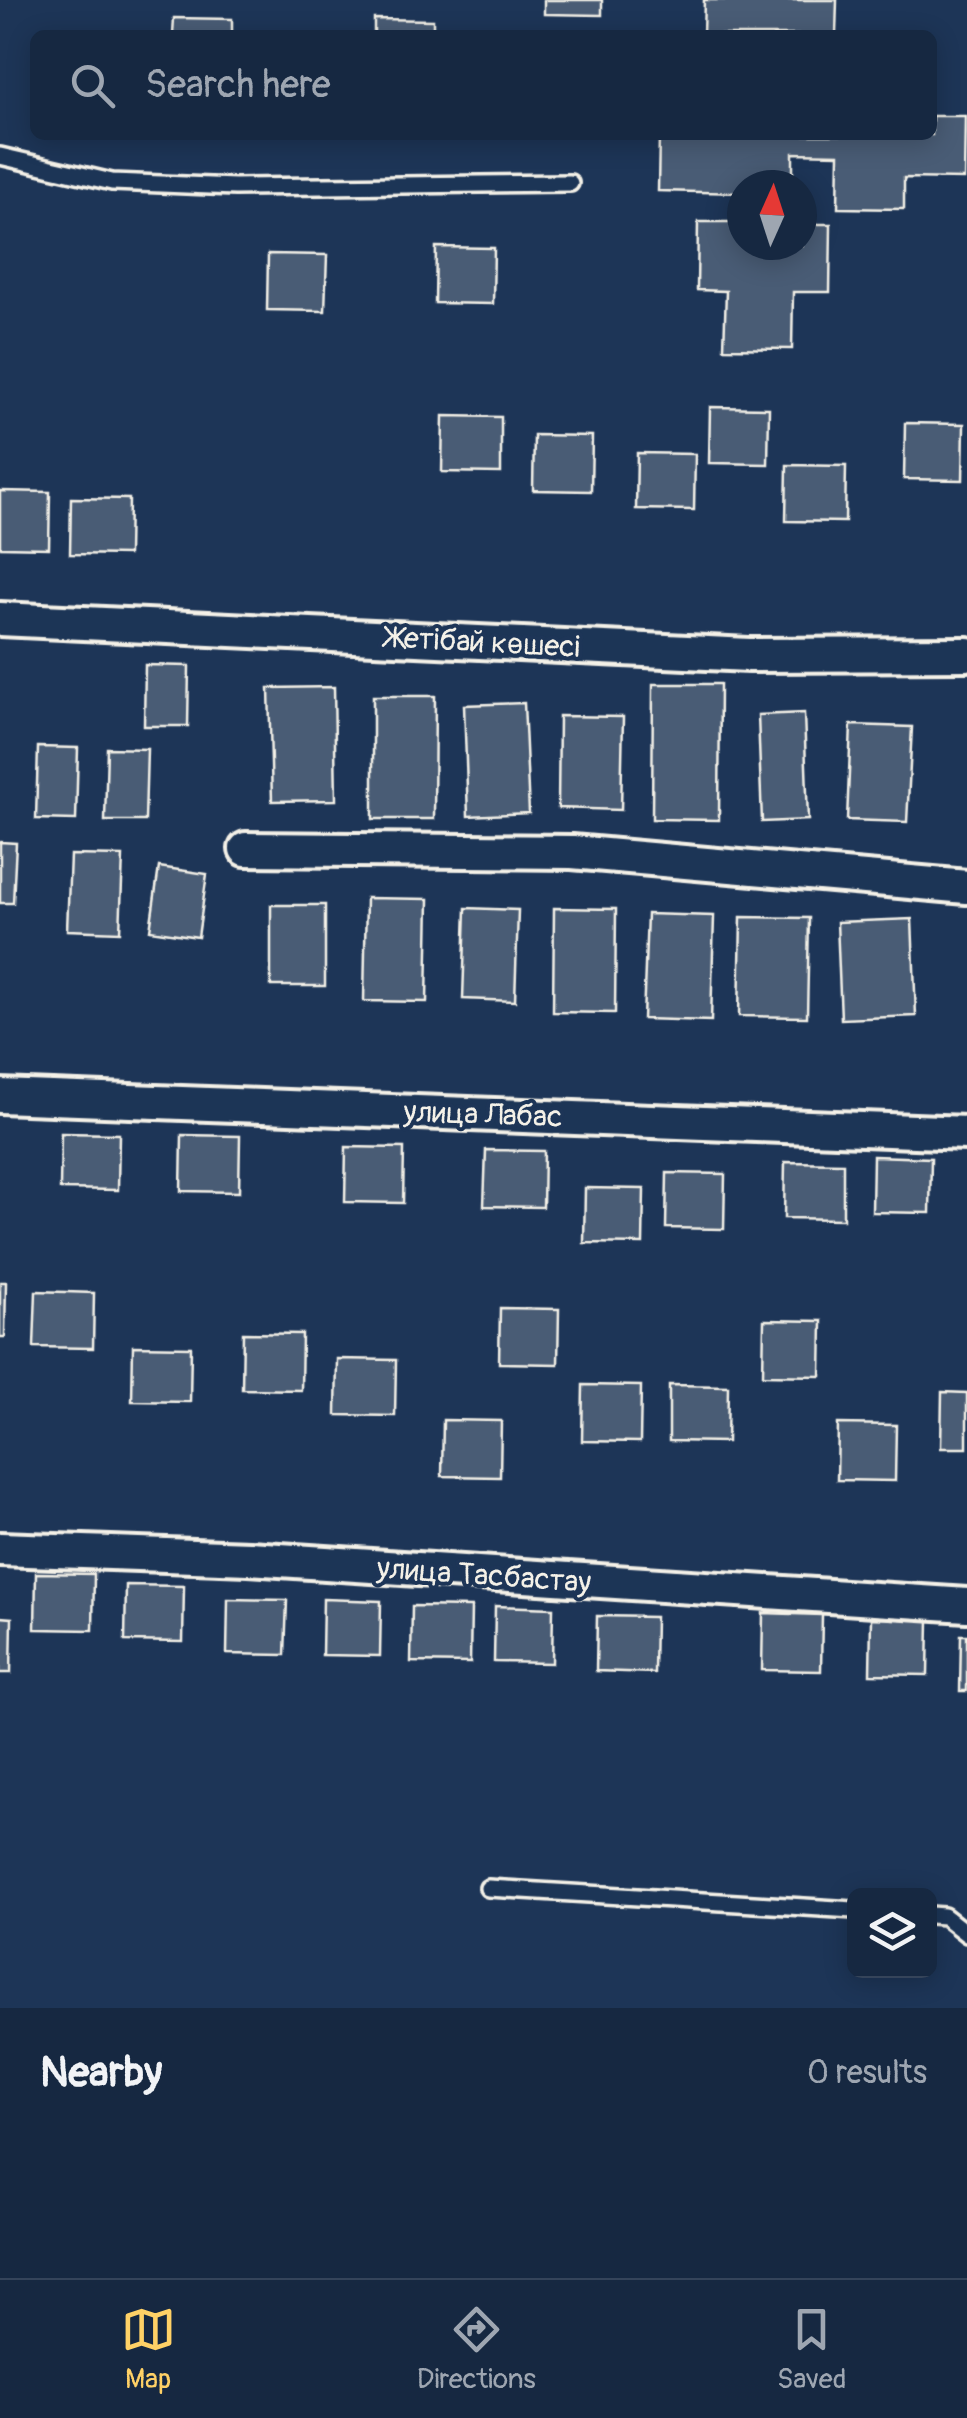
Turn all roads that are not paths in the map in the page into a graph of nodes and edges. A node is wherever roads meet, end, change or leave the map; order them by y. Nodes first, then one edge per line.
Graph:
1 (0, 156) edge
2 (570, 183) dead end
3 (0, 619) edge
4 (967, 654) edge
5 (246, 849) dead end
6 (967, 888) edge
7 (0, 1096) edge
8 (967, 1133) edge
9 (0, 1549) edge
10 (967, 1605) edge
11 (488, 1888) dead end
12 (847, 1910) edge
13 (937, 1916) edge
14 (967, 1934) edge

1 - 2 lane
3 - 4 street, Жетібай көшесі
5 - 6 street
7 - 8 street, улица Лабас
9 - 10 street, улица Тасбастау
11 - 12 lane
13 - 14 lane

